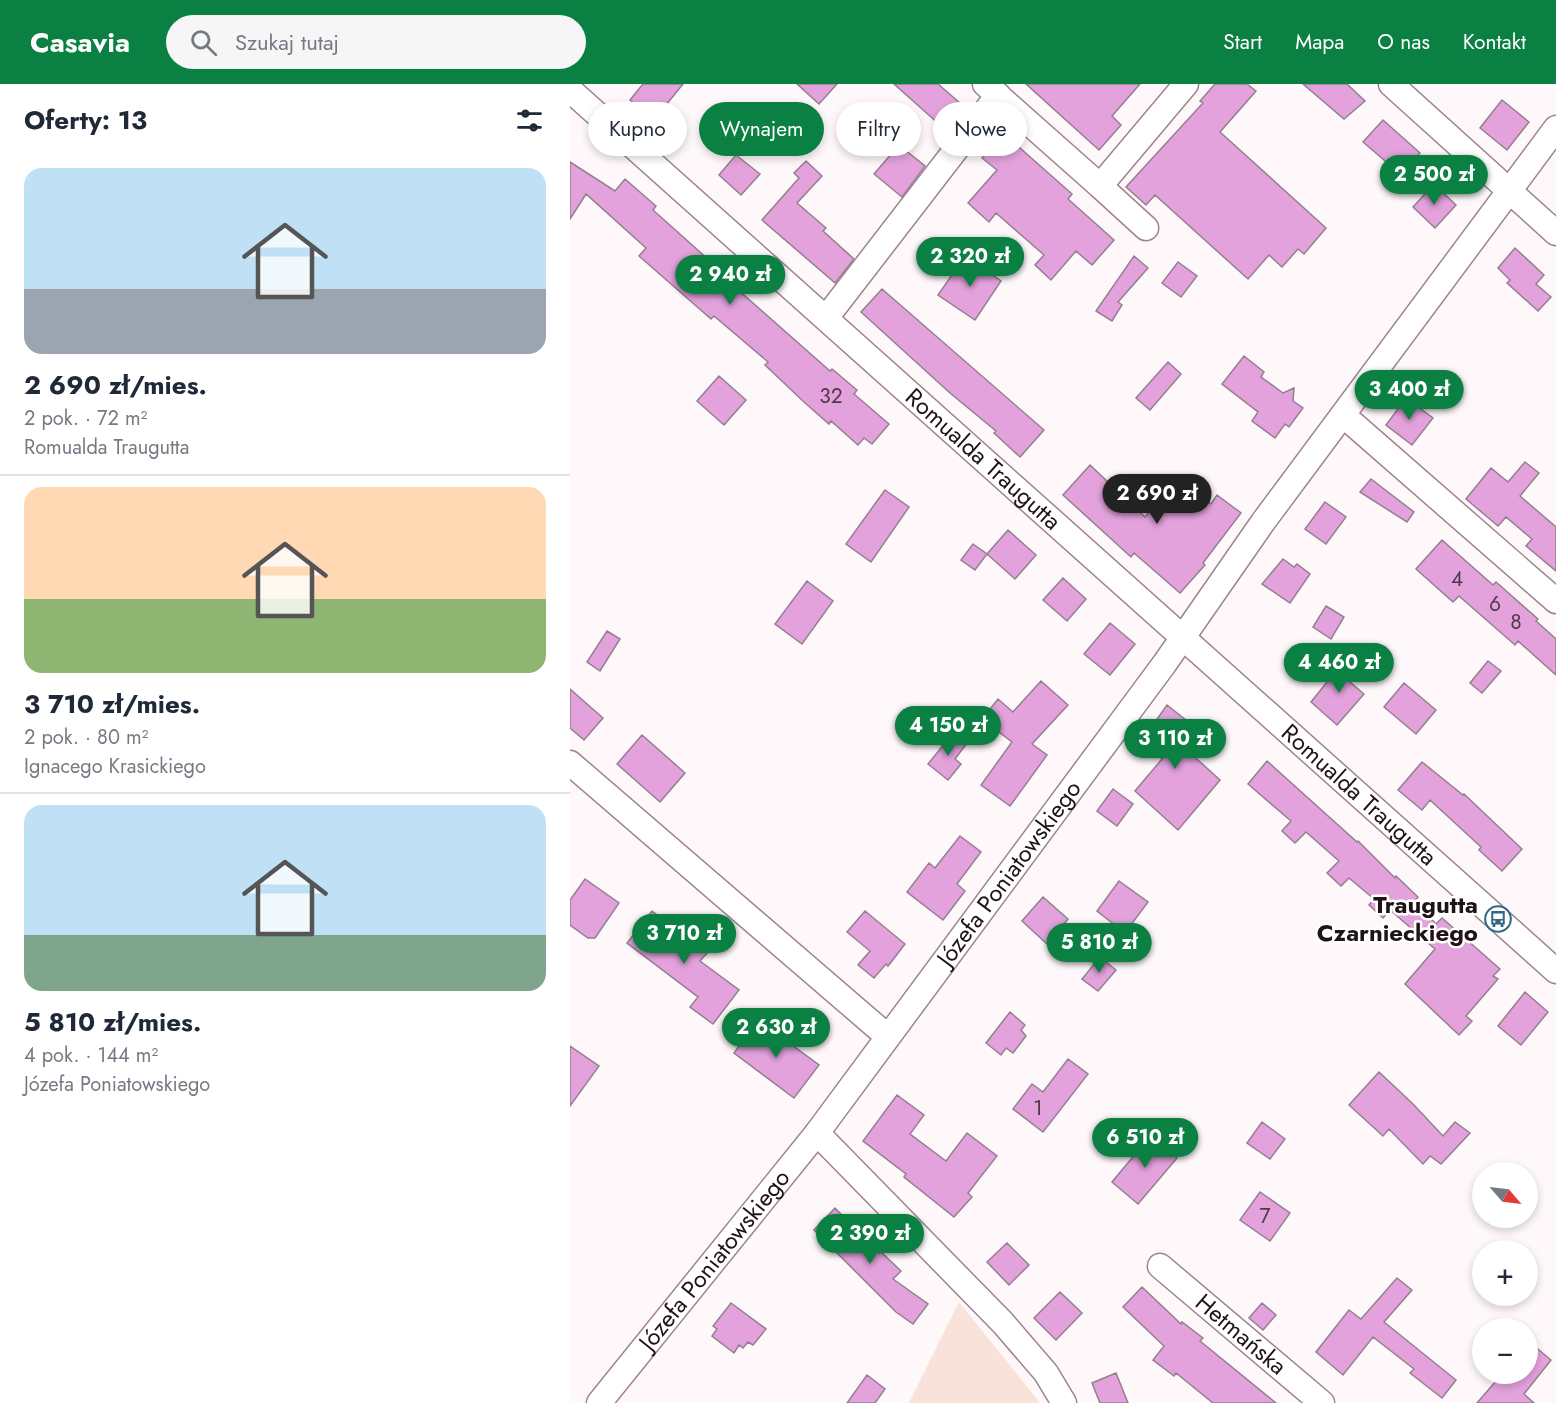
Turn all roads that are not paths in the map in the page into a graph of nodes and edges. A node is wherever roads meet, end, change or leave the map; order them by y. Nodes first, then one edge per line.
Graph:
1 (1186, 84) edge
2 (1391, 84) edge
3 (992, 90) edge
4 (577, 95) edge
5 (1556, 128) edge
6 (1100, 186) junction
7 (1509, 190) junction
8 (1146, 228) dead end
9 (1556, 233) edge
10 (826, 318) junction
11 (1343, 415) junction
12 (1556, 601) edge
13 (1183, 636) junction
14 (570, 763) edge
15 (1556, 971) edge
16 (887, 1036) junction
17 (817, 1133) junction
18 (1160, 1266) dead end
19 (598, 1403) edge
20 (1064, 1403) edge
21 (1322, 1403) edge

1 - 6 street
2 - 7 street
3 - 6 street
3 - 10 street
4 - 10 street, Romualda Traugutta
5 - 7 street, Józefa Poniatowskiego
6 - 8 street
7 - 9 street
7 - 11 street, Józefa Poniatowskiego
10 - 13 street, Romualda Traugutta
11 - 12 street
11 - 13 street, Józefa Poniatowskiego
13 - 15 street, Romualda Traugutta
13 - 16 street, Józefa Poniatowskiego
14 - 16 street
16 - 17 street, Józefa Poniatowskiego
17 - 19 street, Józefa Poniatowskiego
17 - 20 street
18 - 21 street, Hetmańska

